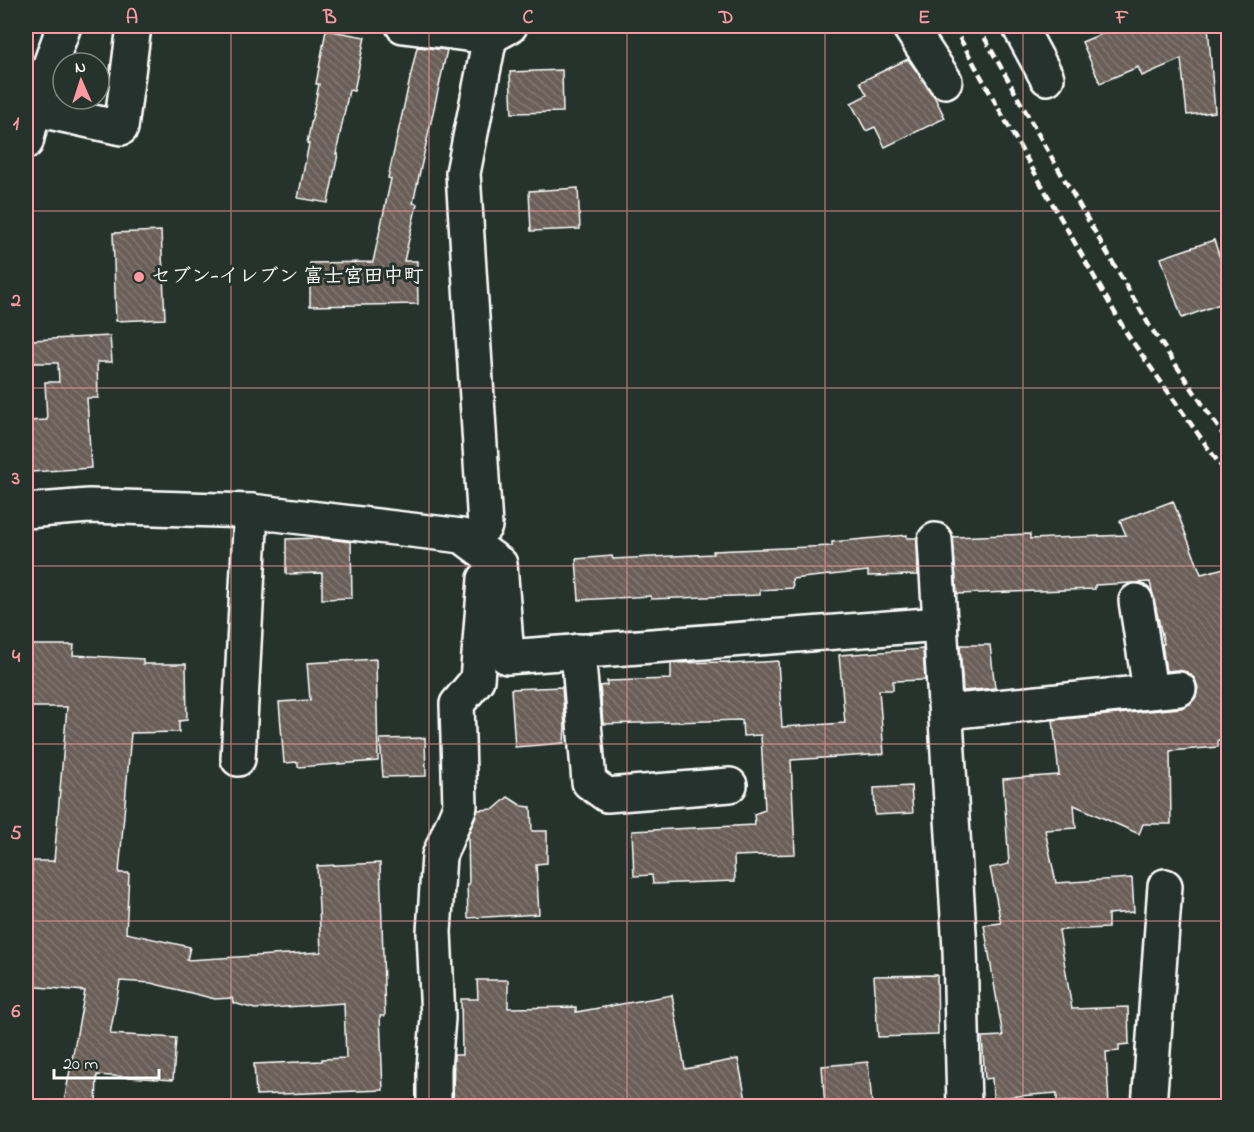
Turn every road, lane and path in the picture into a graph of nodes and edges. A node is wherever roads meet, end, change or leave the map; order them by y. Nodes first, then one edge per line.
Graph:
1 (64, 26) edge
2 (134, 26) edge
3 (403, 26) edge
4 (909, 26) edge
5 (1019, 26) edge
6 (500, 31) edge
7 (1047, 78) dead end
8 (945, 81) dead end
9 (30, 108) edge
10 (26, 142) edge
11 (26, 511) edge
12 (251, 511) junction
13 (484, 526) dead end
14 (935, 540) dead end
15 (485, 577) dead end
16 (1136, 601) dead end
17 (941, 624) junction
18 (578, 651) junction
19 (946, 712) junction
20 (238, 759) dead end
21 (730, 785) dead end
22 (1165, 886) dead end
23 (434, 1107) edge
24 (964, 1107) edge
25 (1149, 1107) edge

1 - 9 street
2 - 9 street
3 - 6 street
4 - 8 street
5 - 7 street
6 - 13 street
9 - 10 street
11 - 12 street
12 - 18 street
12 - 20 street
14 - 17 street
15 - 23 street
16 - 19 street
17 - 18 street
17 - 19 street
18 - 21 street
19 - 24 street
22 - 25 street

